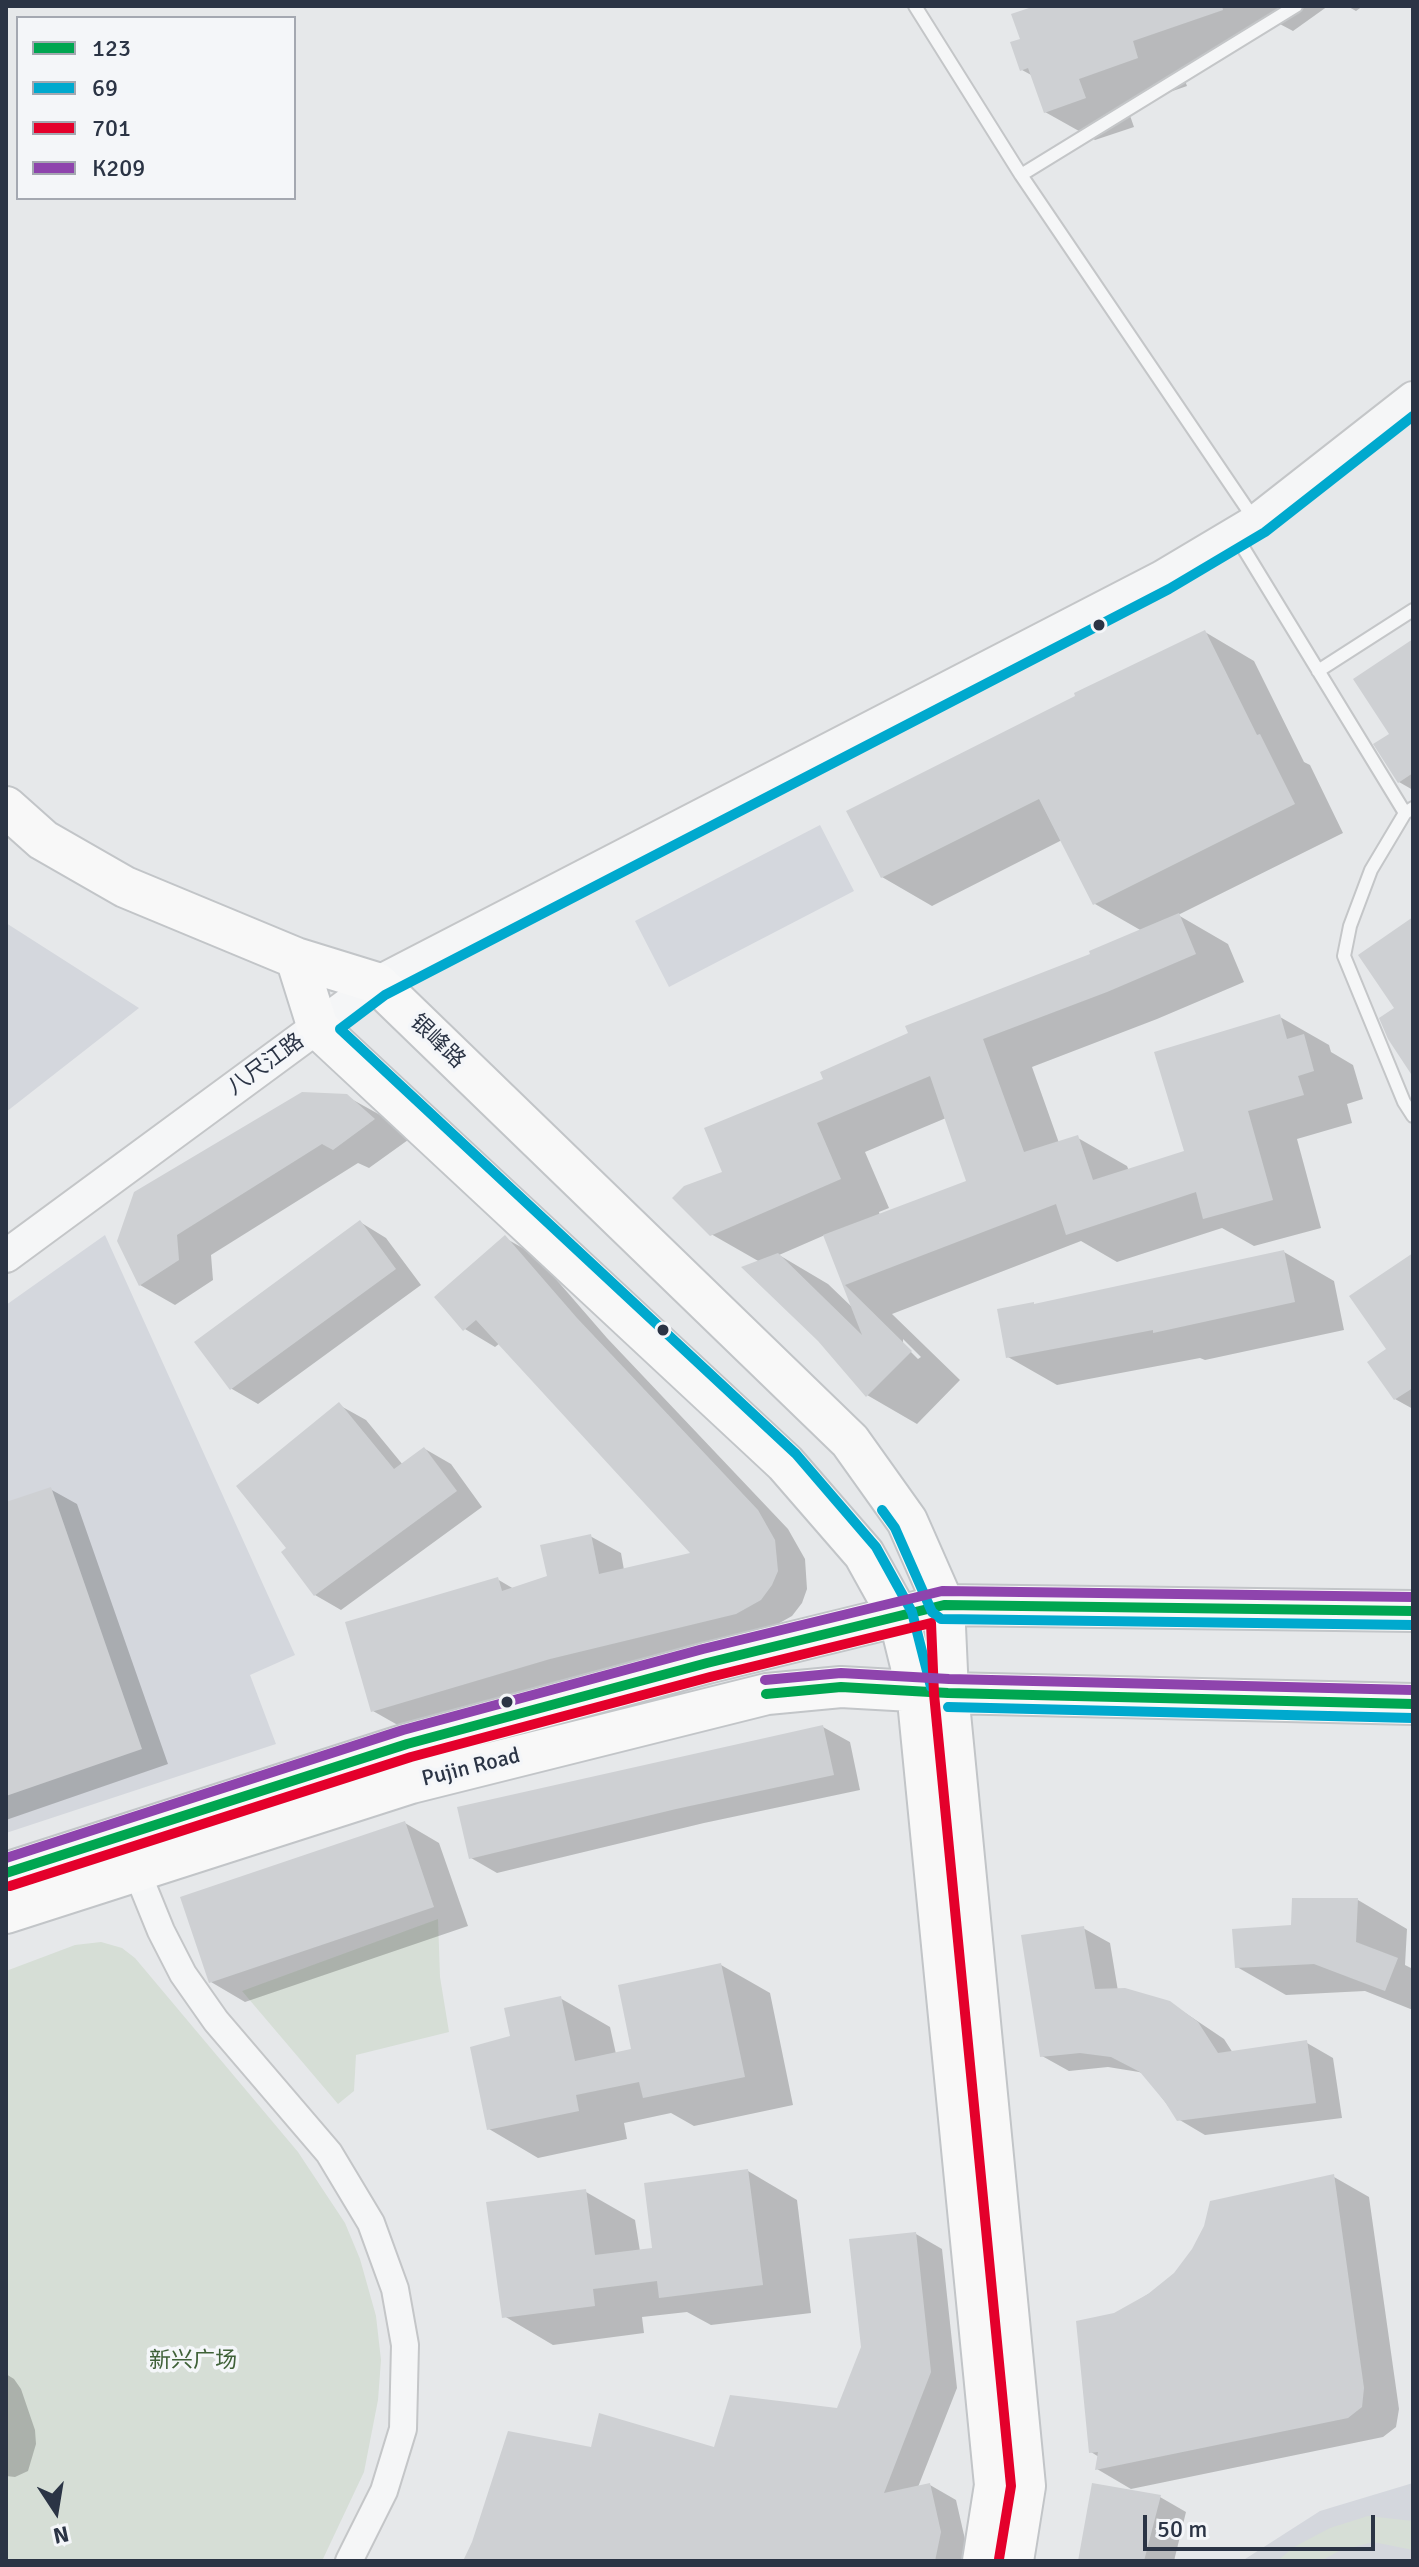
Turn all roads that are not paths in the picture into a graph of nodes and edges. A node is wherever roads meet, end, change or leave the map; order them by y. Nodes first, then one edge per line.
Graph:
1 (915, 6) edge
2 (1296, 6) edge
3 (1021, 175) junction
4 (1413, 398) edge
5 (1245, 528) junction
6 (1413, 610) edge
7 (1318, 671) junction
8 (6, 807) edge
9 (1409, 811) edge
10 (296, 958) junction
11 (377, 983) junction
12 (318, 1028) junction
13 (1413, 1116) edge
14 (6, 1256) edge
15 (944, 1605) junction
16 (1413, 1611) edge
17 (899, 1617) junction
18 (933, 1692) junction
19 (1413, 1704) edge
20 (137, 1872) junction
21 (6, 1873) edge
22 (6, 1913) edge
23 (349, 2561) edge
24 (983, 2561) edge
25 (1013, 2561) edge

1 - 3 lane
2 - 3 lane
3 - 5 lane
4 - 5 street, 八尺江路
5 - 7 lane
5 - 11 street, 八尺江路
6 - 7 lane
7 - 9 lane
8 - 10 main road, 银峰路
9 - 13 lane
10 - 11 main road, 银峰路
10 - 12 main road
11 - 12 street, 八尺江路
11 - 15 main road, 银峰路
12 - 14 street, 八尺江路
12 - 17 main road
15 - 16 main road
15 - 17 main road
15 - 18 main road
17 - 18 main road
17 - 21 main road
18 - 19 main road, Pujin Road
18 - 20 main road, Pujin Road
18 - 24 main road
18 - 25 main road
20 - 22 main road, Pujin Road
20 - 23 street

